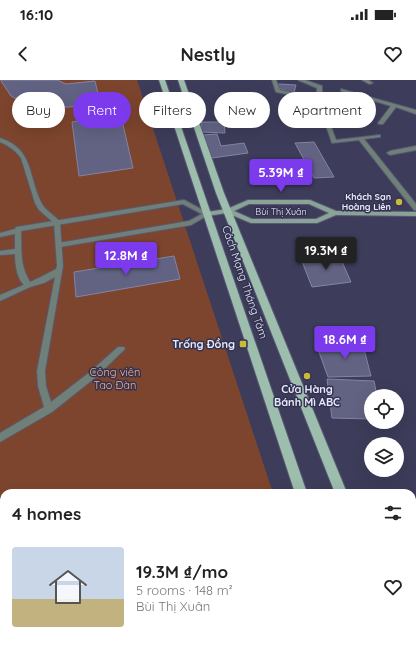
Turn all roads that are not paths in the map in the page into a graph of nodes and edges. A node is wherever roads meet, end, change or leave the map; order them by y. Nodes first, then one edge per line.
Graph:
1 (162, 80) edge
2 (181, 80) edge
3 (274, 80) edge
4 (300, 80) edge
5 (364, 80) edge
6 (371, 83) dead end
7 (343, 90) dead end
8 (283, 92) edge
9 (319, 92) edge
10 (394, 106) junction
11 (416, 112) edge
12 (381, 123) dead end
13 (329, 128) edge
14 (378, 136) dead end
15 (360, 138) junction
16 (0, 140) edge
17 (416, 148) edge
18 (390, 153) dead end
19 (416, 208) edge
20 (228, 211) junction
21 (335, 212) junction
22 (207, 214) junction
23 (416, 214) edge
24 (58, 222) junction
25 (18, 231) junction
26 (0, 235) edge
27 (60, 245) junction
28 (19, 251) junction
29 (0, 253) edge
30 (59, 271) junction
31 (28, 285) junction
32 (0, 298) edge
33 (121, 349) dead end
34 (49, 408) junction
35 (0, 438) edge
36 (300, 489) edge
37 (339, 489) edge

1 - 22 main road, Cách Mạng Tháng Tám
2 - 20 main road, Cách Mạng Tháng Tám
3 - 8 street
4 - 9 street
5 - 6 street
7 - 10 street
10 - 11 street
10 - 12 street
13 - 15 street
14 - 15 street
15 - 19 street
16 - 24 street
17 - 18 street
20 - 21 street, Bùi Thị Xuân
20 - 21 street, Bùi Thị Xuân
20 - 22 street, Bùi Thị Xuân
20 - 37 main road, Cách Mạng Tháng Tám
21 - 23 street, Bùi Thị Xuân
22 - 24 street
22 - 27 street
22 - 36 main road, Cách Mạng Tháng Tám
24 - 25 street
24 - 27 street
25 - 26 street
25 - 28 street
27 - 30 street
28 - 29 street
28 - 31 street
30 - 31 street
30 - 34 street
31 - 32 street
33 - 34 street
34 - 35 street

